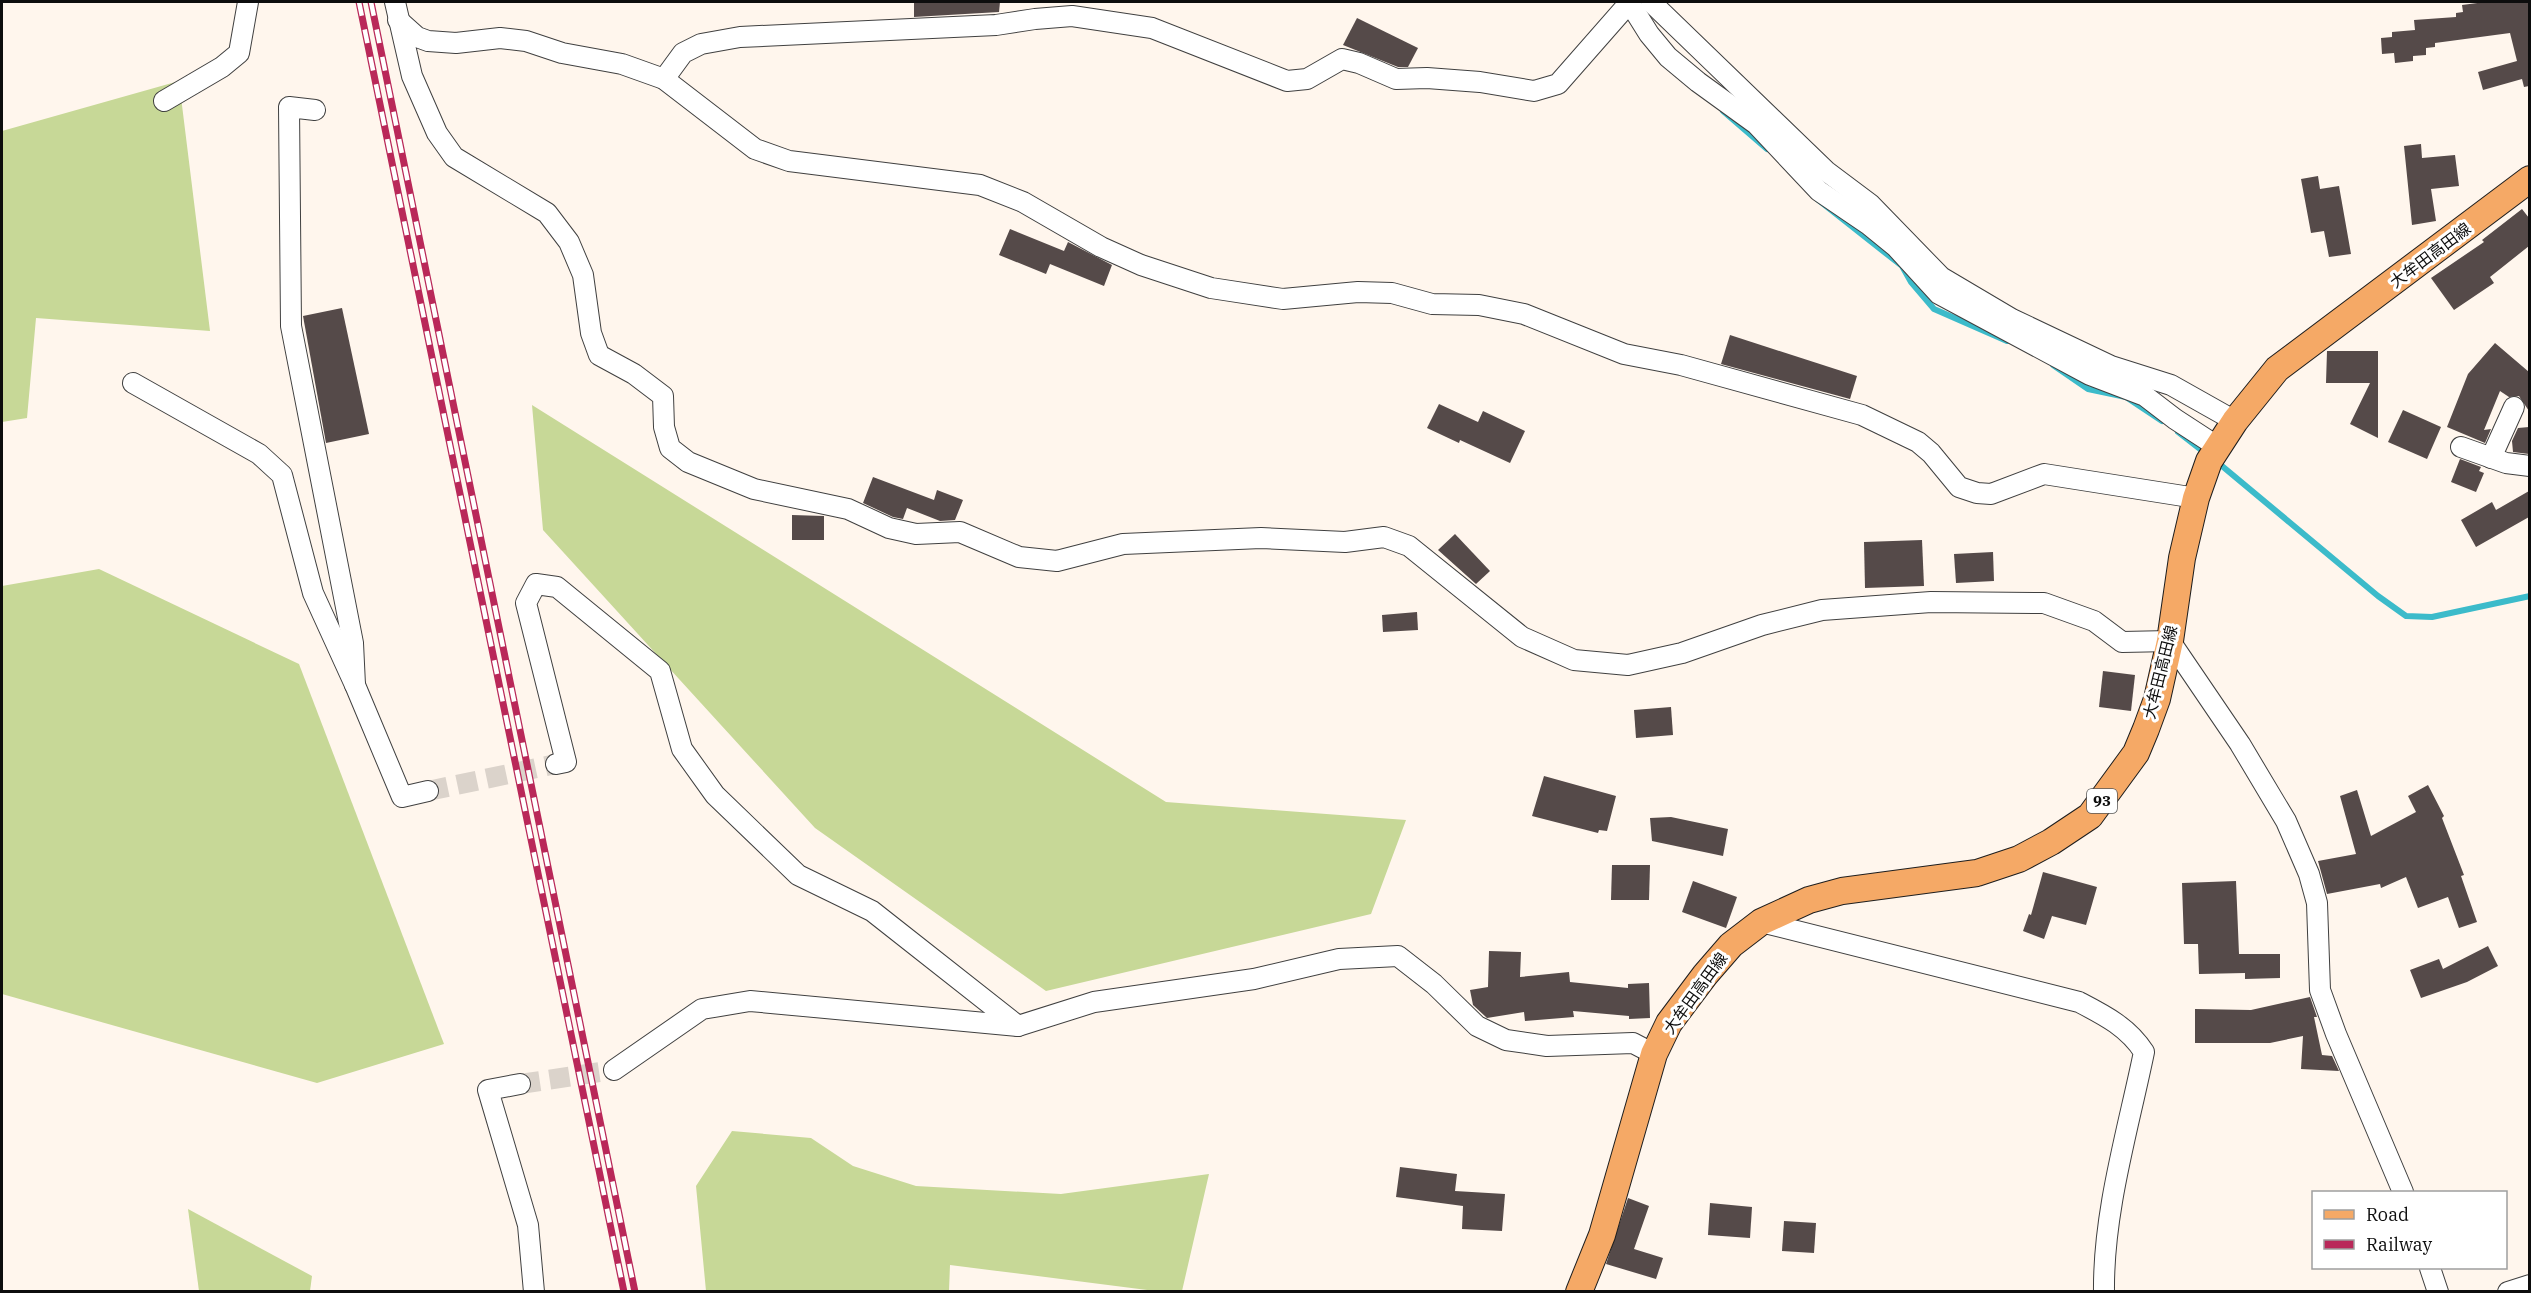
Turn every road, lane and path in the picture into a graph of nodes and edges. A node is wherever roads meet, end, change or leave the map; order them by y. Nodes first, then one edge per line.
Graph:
1 (248, 2) edge
2 (1630, 2) edge
3 (1651, 2) edge
4 (397, 11) edge
5 (663, 79) junction
6 (164, 100) dead end
7 (315, 110) dead end
8 (2529, 179) edge
9 (133, 383) dead end
10 (2514, 407) dead end
11 (2235, 421) junction
12 (2218, 447) junction
13 (2462, 447) dead end
14 (2491, 458) junction
15 (2529, 466) edge
16 (2196, 498) junction
17 (2170, 641) junction
18 (355, 685) junction
19 (556, 764) dead end
20 (428, 791) tunnel mouth
21 (1761, 922) junction
22 (1018, 1026) junction
23 (1654, 1054) junction
24 (614, 1070) tunnel mouth
25 (520, 1084) tunnel mouth
26 (2403, 1191) edge
27 (2430, 1269) edge
28 (2529, 1285) edge
29 (534, 1292) edge
30 (1579, 1292) edge
31 (2104, 1292) edge
32 (2438, 1292) edge
33 (2508, 1292) edge

1 - 6 street
2 - 5 street
2 - 12 street
3 - 11 street
4 - 5 street
4 - 17 street
5 - 16 street
7 - 18 street
8 - 11 main road, 大牟田高田線 / 93
9 - 18 street
10 - 14 street
11 - 12 main road, 大牟田高田線 / 93
12 - 16 main road, 大牟田高田線 / 93
13 - 14 street
14 - 15 street
16 - 17 main road, 大牟田高田線 / 93
17 - 21 main road, 大牟田高田線 / 93
17 - 26 street
18 - 20 street
19 - 22 street
21 - 23 main road, 大牟田高田線 / 93
21 - 31 street
22 - 23 street
22 - 24 street
23 - 30 main road, 大牟田高田線 / 93
25 - 29 street
27 - 32 street
28 - 33 street

